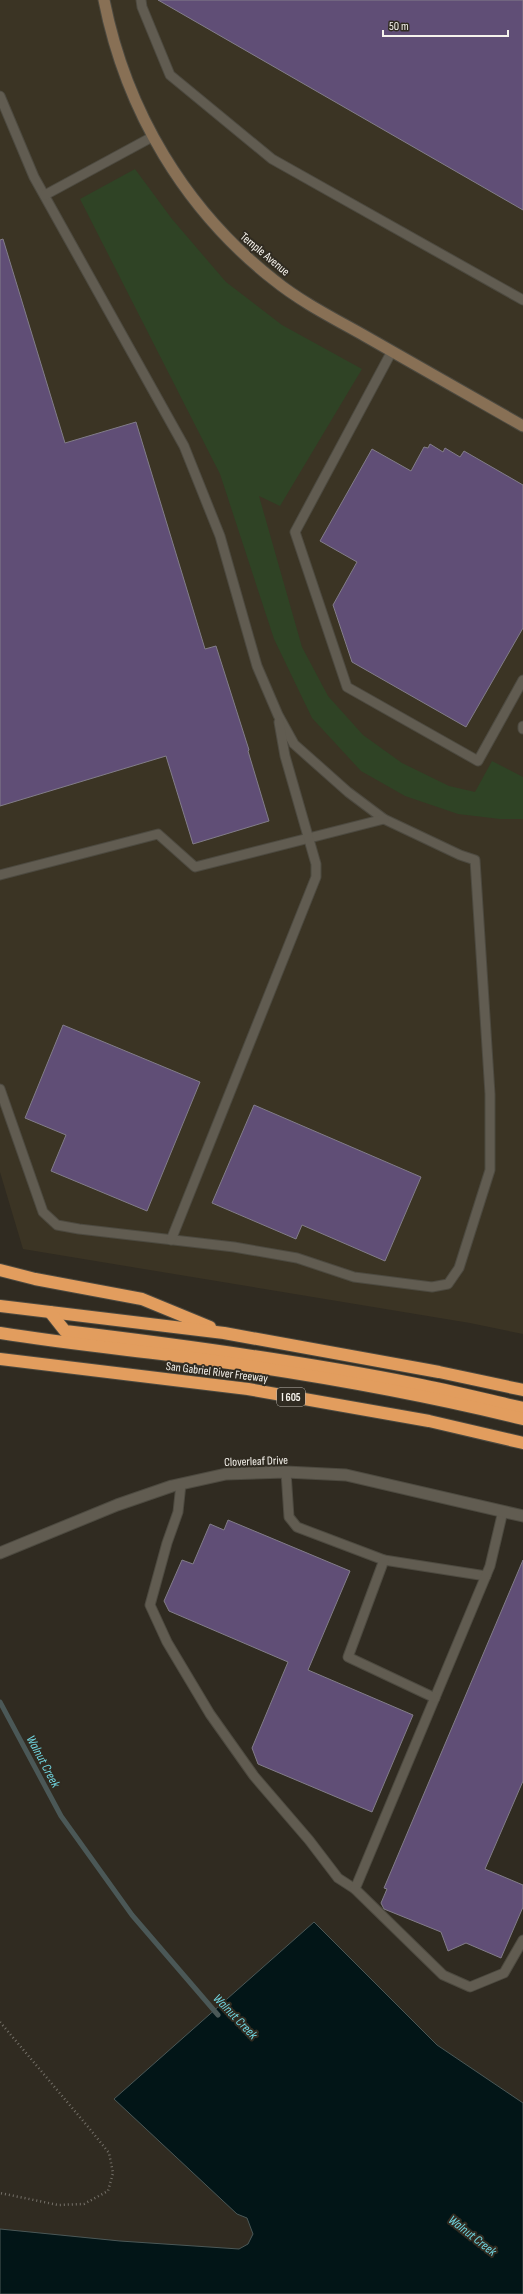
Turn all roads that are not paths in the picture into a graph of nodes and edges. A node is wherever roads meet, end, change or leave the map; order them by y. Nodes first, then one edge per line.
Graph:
1 (104, 0) edge
2 (141, 0) edge
3 (0, 96) edge
4 (152, 137) junction
5 (46, 195) junction
6 (523, 300) edge
7 (392, 351) junction
8 (523, 426) edge
9 (523, 680) edge
10 (278, 715) junction
11 (384, 819) junction
12 (308, 840) junction
13 (0, 875) edge
14 (0, 1089) edge
15 (171, 1240) junction
16 (0, 1270) edge
17 (0, 1306) edge
18 (46, 1312) junction
19 (0, 1333) edge
20 (224, 1333) junction
21 (0, 1359) edge
22 (523, 1390) edge
23 (523, 1408) edge
24 (523, 1419) edge
25 (523, 1443) edge
26 (286, 1472) junction
27 (181, 1484) junction
28 (503, 1511) junction
29 (523, 1516) edge
30 (0, 1553) edge
31 (384, 1560) junction
32 (486, 1576) junction
33 (435, 1698) junction
34 (355, 1889) junction
35 (523, 1940) edge

1 - 4 main road, Temple Avenue
2 - 6 lane
3 - 5 lane
4 - 5 lane
4 - 7 main road, Temple Avenue
5 - 10 lane
7 - 8 main road, Temple Avenue
7 - 9 lane
10 - 11 lane
10 - 12 lane
11 - 12 lane
11 - 15 lane
12 - 13 lane
12 - 15 lane
14 - 15 lane
16 - 20 highway
17 - 18 highway
18 - 20 highway
18 - 23 highway
19 - 24 highway
20 - 22 highway
21 - 25 highway, San Gabriel River Freeway / I 605
26 - 27 street, Cloverleaf Drive
26 - 28 street, Cloverleaf Drive
26 - 31 lane
27 - 30 street, Cloverleaf Drive
27 - 34 lane
28 - 29 street, Cloverleaf Drive
28 - 32 lane
31 - 32 lane
31 - 33 lane
32 - 33 lane
33 - 34 lane
34 - 35 lane

